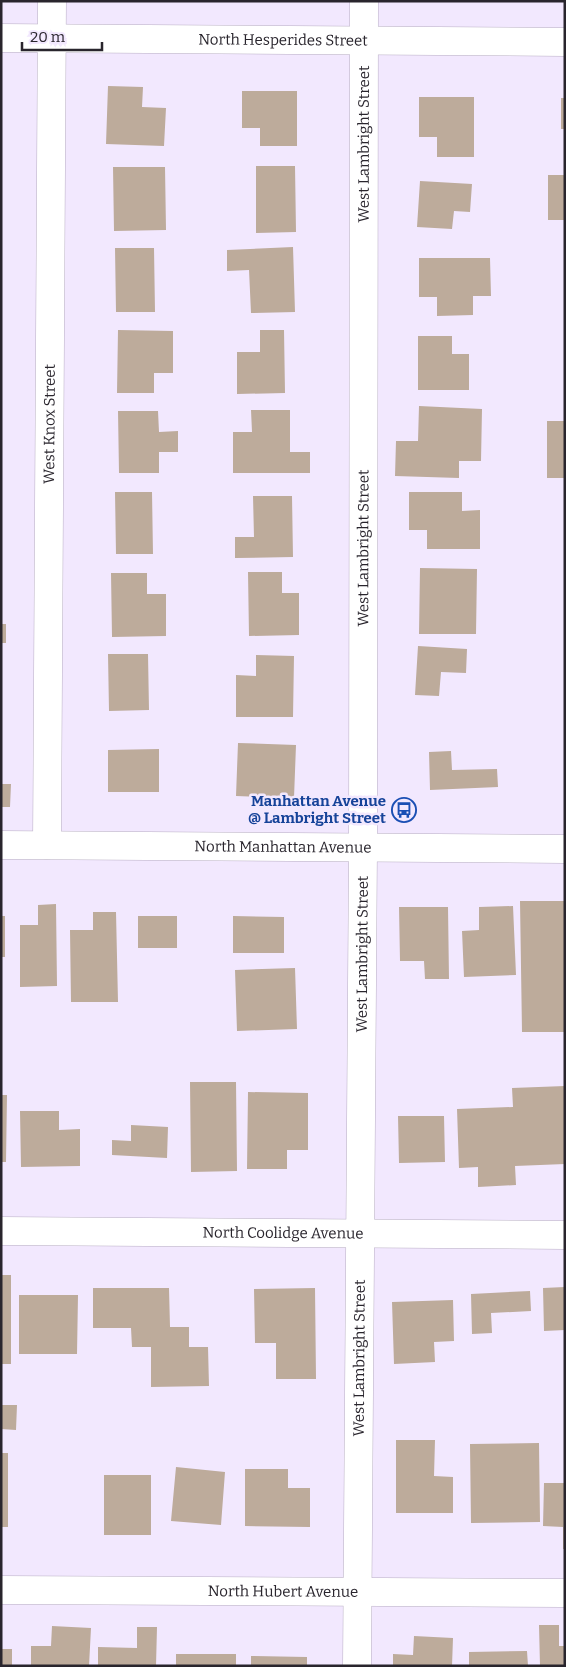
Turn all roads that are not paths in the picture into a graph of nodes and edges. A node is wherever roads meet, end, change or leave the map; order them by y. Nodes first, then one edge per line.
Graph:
1 (52, 1) edge
2 (364, 1) edge
3 (1, 38) edge
4 (51, 39) junction
5 (364, 42) junction
6 (565, 42) edge
7 (1, 845) edge
8 (47, 845) junction
9 (363, 848) junction
10 (565, 849) edge
11 (1, 1231) edge
12 (358, 1233) junction
13 (565, 1235) edge
14 (1, 1590) edge
15 (357, 1590) junction
16 (565, 1593) edge
17 (357, 1666) edge

1 - 4 street, West Knox Street
2 - 5 street, West Lambright Street
3 - 4 street, North Hesperides Street
4 - 5 street, North Hesperides Street
4 - 8 street, West Knox Street
5 - 6 street, North Hesperides Street
5 - 9 street, West Lambright Street
7 - 8 street, North Manhattan Avenue
8 - 9 street, North Manhattan Avenue
9 - 10 street, North Manhattan Avenue
9 - 12 street, West Lambright Street
11 - 12 street, North Coolidge Avenue
12 - 13 street, North Coolidge Avenue
12 - 15 street, West Lambright Street
14 - 15 street, North Hubert Avenue
15 - 16 street, North Hubert Avenue
15 - 17 street, West Lambright Street

